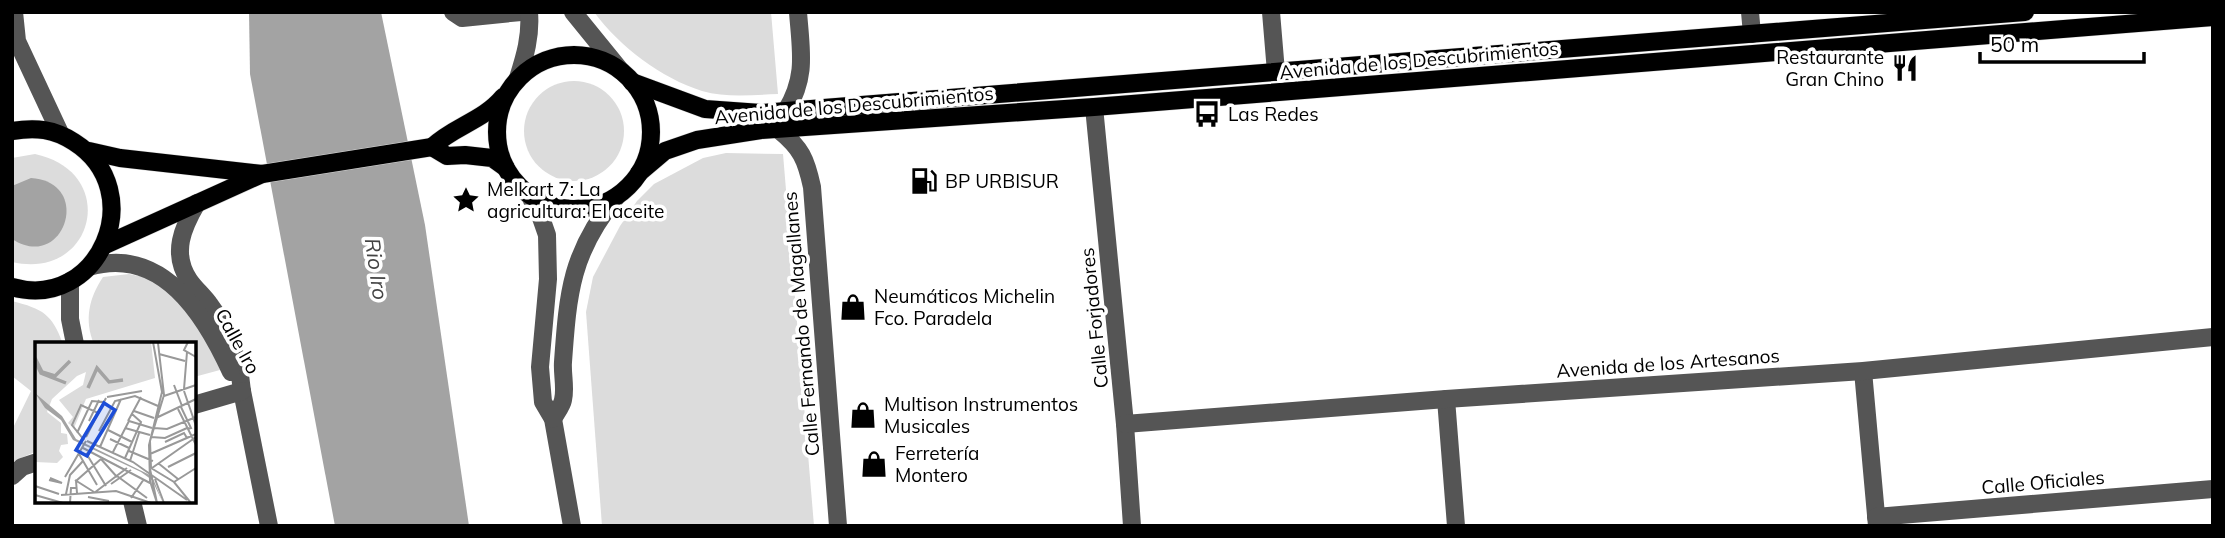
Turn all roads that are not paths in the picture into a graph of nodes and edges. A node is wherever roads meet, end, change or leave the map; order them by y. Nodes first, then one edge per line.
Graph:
1 (14, 12) edge
2 (453, 12) edge
3 (521, 12) edge
4 (529, 12) edge
5 (573, 12) edge
6 (798, 12) edge
7 (1271, 12) edge
8 (1750, 12) edge
9 (2025, 12) edge
10 (2213, 17) edge
11 (1752, 34) junction
12 (17, 41) junction
13 (12, 67) edge
14 (1276, 72) junction
15 (626, 77) junction
16 (513, 85) junction
17 (1094, 107) junction
18 (786, 111) junction
19 (779, 130) junction
20 (12, 131) edge
21 (60, 133) junction
22 (432, 146) junction
23 (89, 151) junction
24 (506, 168) junction
25 (639, 173) junction
26 (262, 174) junction
27 (527, 192) junction
28 (617, 196) junction
29 (197, 203) junction
30 (105, 245) junction
31 (89, 267) junction
32 (70, 281) junction
33 (12, 287) edge
34 (2213, 337) edge
35 (75, 342) edge
36 (1863, 371) junction
37 (242, 391) junction
38 (1446, 399) junction
39 (196, 404) edge
40 (553, 419) junction
41 (1125, 424) junction
42 (35, 463) edge
43 (12, 476) edge
44 (2213, 489) edge
45 (132, 503) edge
46 (1876, 521) edge
47 (138, 526) edge
48 (269, 526) edge
49 (572, 526) edge
50 (838, 526) edge
51 (1132, 526) edge
52 (1456, 526) edge

1 - 12 street
2 - 3 street
4 - 16 street
5 - 15 street
6 - 18 street
7 - 14 street
8 - 11 street
9 - 11 main road, Avenida de los Descubrimientos
10 - 17 main road, Avenida de los Descubrimientos
11 - 14 main road, Avenida de los Descubrimientos
12 - 13 street
12 - 21 street
14 - 18 main road, Avenida de los Descubrimientos
15 - 16 main road
15 - 18 main road, Avenida de los Descubrimientos
15 - 25 main road
16 - 22 main road
16 - 24 main road
17 - 19 main road, Avenida de los Descubrimientos
17 - 41 street, Calle Forjadores
19 - 25 main road, Avenida de los Descubrimientos
19 - 50 street, Calle Fernando de Magallanes
20 - 21 main road
21 - 23 main road
22 - 24 main road
22 - 26 main road
23 - 26 main road
23 - 30 main road
24 - 27 main road
25 - 28 main road
26 - 29 main road
27 - 28 main road
27 - 40 street
28 - 40 street
29 - 30 main road
29 - 37 street, Calle Iro
30 - 31 main road
31 - 32 main road
31 - 37 street, Calle Iro
32 - 33 main road
32 - 35 street
34 - 36 street, Avenida de los Artesanos
36 - 38 street, Avenida de los Artesanos
36 - 46 street
37 - 39 street, Calle Iro
37 - 48 street, Calle Iro
38 - 41 street, Avenida de los Artesanos
38 - 52 street
40 - 49 street
41 - 51 street, Calle Forjadores
42 - 43 street
44 - 46 street, Calle Oficiales
45 - 47 street

